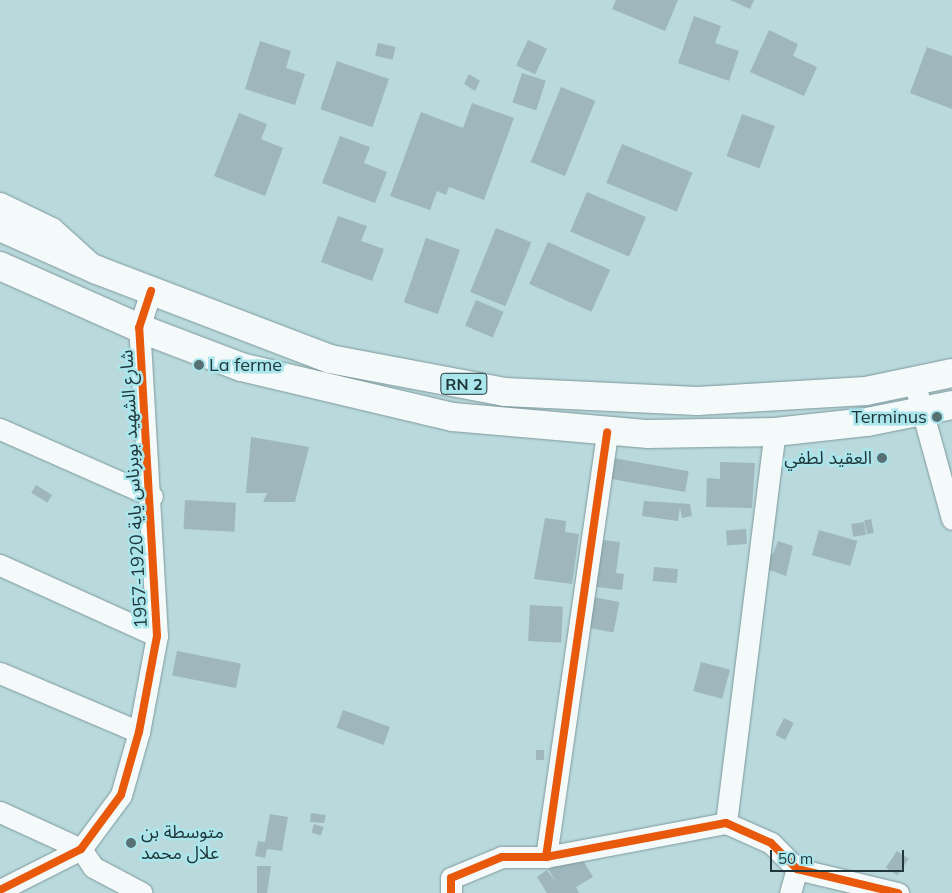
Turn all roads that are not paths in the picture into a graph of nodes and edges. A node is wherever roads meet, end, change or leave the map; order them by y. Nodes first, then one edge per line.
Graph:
1 (0, 203) edge
2 (0, 227) edge
3 (0, 266) edge
4 (97, 270) junction
5 (151, 291) junction
6 (139, 328) junction
7 (952, 373) edge
8 (914, 381) junction
9 (952, 404) edge
10 (922, 412) junction
11 (0, 429) edge
12 (607, 432) junction
13 (775, 432) junction
14 (152, 496) junction
15 (952, 519) edge
16 (0, 565) edge
17 (157, 636) junction
18 (0, 673) edge
19 (140, 732) junction
20 (0, 812) edge
21 (726, 823) junction
22 (81, 849) junction
23 (546, 857) junction
24 (797, 869) junction
25 (0, 890) edge
26 (142, 893) edge
27 (451, 893) edge
28 (790, 893) edge
29 (898, 893) edge

1 - 4 street
2 - 4 highway, RN 2
3 - 6 highway, RN 2
4 - 5 highway, RN 2
5 - 6 street, شارع الشهيد بوبرناس ياية 1920-1957
5 - 8 highway, RN 2
6 - 12 highway, RN 2
6 - 14 street, شارع الشهيد بوبرناس ياية 1920-1957
7 - 8 highway, RN 2
8 - 10 street
9 - 10 highway, RN 2
10 - 13 highway, RN 2
10 - 15 street
11 - 14 street
12 - 13 highway, RN 2
12 - 23 street
13 - 21 street
14 - 17 street, شارع الشهيد بوبرناس ياية 1920-1957
16 - 17 street
17 - 19 street, شارع الشهيد بوبرناس ياية 1920-1957
18 - 19 street
19 - 22 street, شارع الشهيد بوبرناس ياية 1920-1957
20 - 22 street
21 - 23 street
21 - 24 street
22 - 25 street, شارع الشهيد بوبرناس ياية 1920-1957
22 - 26 street
23 - 27 street
24 - 28 street
24 - 29 street

